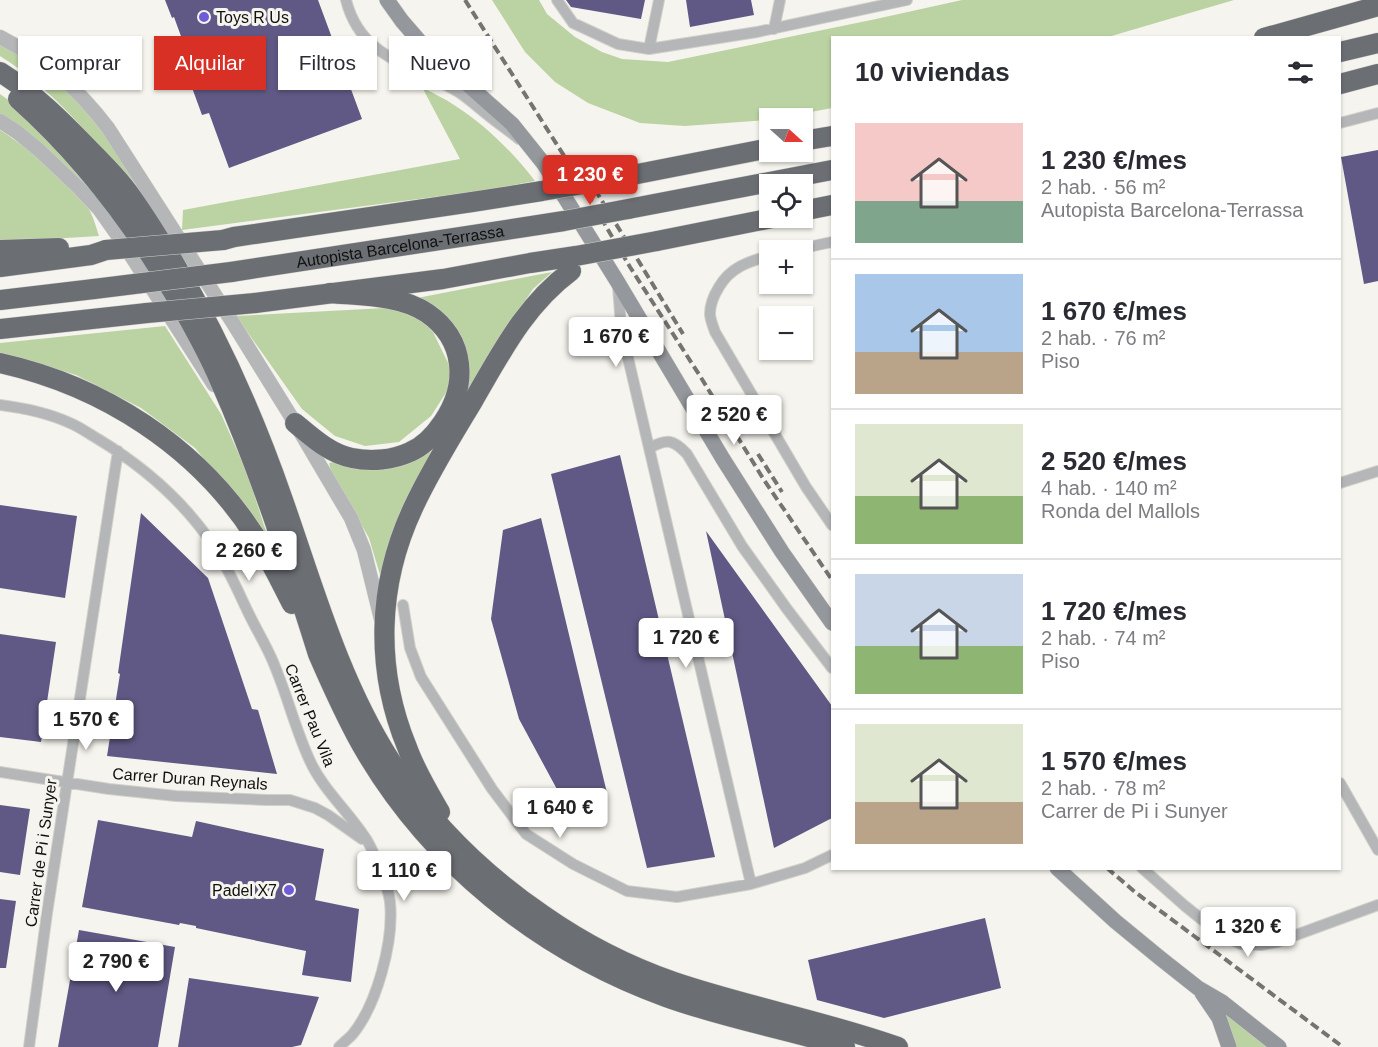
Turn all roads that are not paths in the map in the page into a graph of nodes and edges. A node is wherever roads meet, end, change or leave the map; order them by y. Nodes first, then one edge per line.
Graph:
1 (346, 0) edge
2 (387, 0) edge
3 (557, 0) edge
4 (659, 0) edge
5 (780, 0) edge
6 (907, 0) edge
7 (891, 2) edge
8 (1378, 6) edge
9 (774, 29) junction
10 (1271, 36) edge
11 (0, 37) edge
12 (1378, 43) edge
13 (649, 49) junction
14 (1341, 52) edge
15 (0, 72) edge
16 (1378, 74) edge
17 (1378, 82) edge
18 (1341, 84) edge
19 (0, 85) edge
20 (1341, 91) edge
21 (1378, 113) edge
22 (0, 121) edge
23 (1341, 123) edge
24 (831, 135) edge
25 (813, 139) edge
26 (534, 150) junction
27 (759, 150) edge
28 (831, 170) edge
29 (831, 205) edge
30 (813, 209) edge
31 (759, 221) edge
32 (831, 242) edge
33 (813, 246) edge
34 (0, 250) edge
35 (94, 251) junction
36 (759, 259) edge
37 (574, 264) junction
38 (0, 267) edge
39 (617, 281) junction
40 (330, 293) junction
41 (0, 300) edge
42 (0, 329) edge
43 (0, 363) edge
44 (0, 405) edge
45 (237, 421) junction
46 (294, 423) junction
47 (650, 448) junction
48 (118, 451) junction
49 (1378, 471) edge
50 (1341, 483) edge
51 (831, 524) edge
52 (403, 605) dead end
53 (831, 622) edge
54 (384, 630) junction
55 (318, 654) junction
56 (831, 667) edge
57 (0, 772) edge
58 (66, 782) junction
59 (1341, 785) edge
60 (368, 843) junction
61 (457, 843) junction
62 (1378, 850) edge
63 (831, 856) edge
64 (1059, 870) edge
65 (1144, 870) edge
66 (751, 884) junction
67 (1378, 905) edge
68 (1198, 988) junction
69 (1219, 1017) junction
70 (29, 1047) edge
71 (339, 1047) edge
72 (845, 1047) edge
73 (898, 1047) edge
74 (1219, 1047) edge
75 (1229, 1047) edge
76 (1279, 1047) edge

1 - 26 street
2 - 26 main road
3 - 13 street
4 - 13 street
5 - 9 street
6 - 7 street
7 - 9 street
8 - 10 highway
9 - 13 street
11 - 46 street
12 - 14 highway
15 - 61 highway
16 - 18 highway
17 - 20 highway
19 - 45 highway
21 - 23 street
22 - 45 street
24 - 25 highway
26 - 39 main road
27 - 35 highway, Autopista Barcelona-Terrassa, bridge
28 - 41 highway, Autopista Barcelona-Terrassa, bridge
29 - 30 highway
31 - 37 highway, bridge
32 - 33 street
34 - 35 highway
35 - 38 highway, Autopista Barcelona-Terrassa
36 - 51 street
37 - 40 highway
37 - 54 highway
39 - 47 street
39 - 53 main road
40 - 42 highway, bridge
40 - 46 highway
43 - 55 highway
44 - 48 street, Carrer Pau Vila
45 - 55 highway
46 - 54 street
47 - 56 street
47 - 66 street
48 - 58 street, Carrer de Pi i Sunyer
48 - 60 street, Carrer Pau Vila
49 - 50 street
52 - 66 street
54 - 61 highway
55 - 72 highway
57 - 58 street, Carrer Duran Reynals
58 - 60 street, Carrer Duran Reynals
58 - 70 street, Carrer de Pi i Sunyer
59 - 62 street
60 - 71 street, Carrer Pau Vila
61 - 73 highway
63 - 66 street
64 - 68 main road
65 - 67 street
68 - 69 main road
68 - 76 main road
69 - 74 main road
69 - 75 main road

